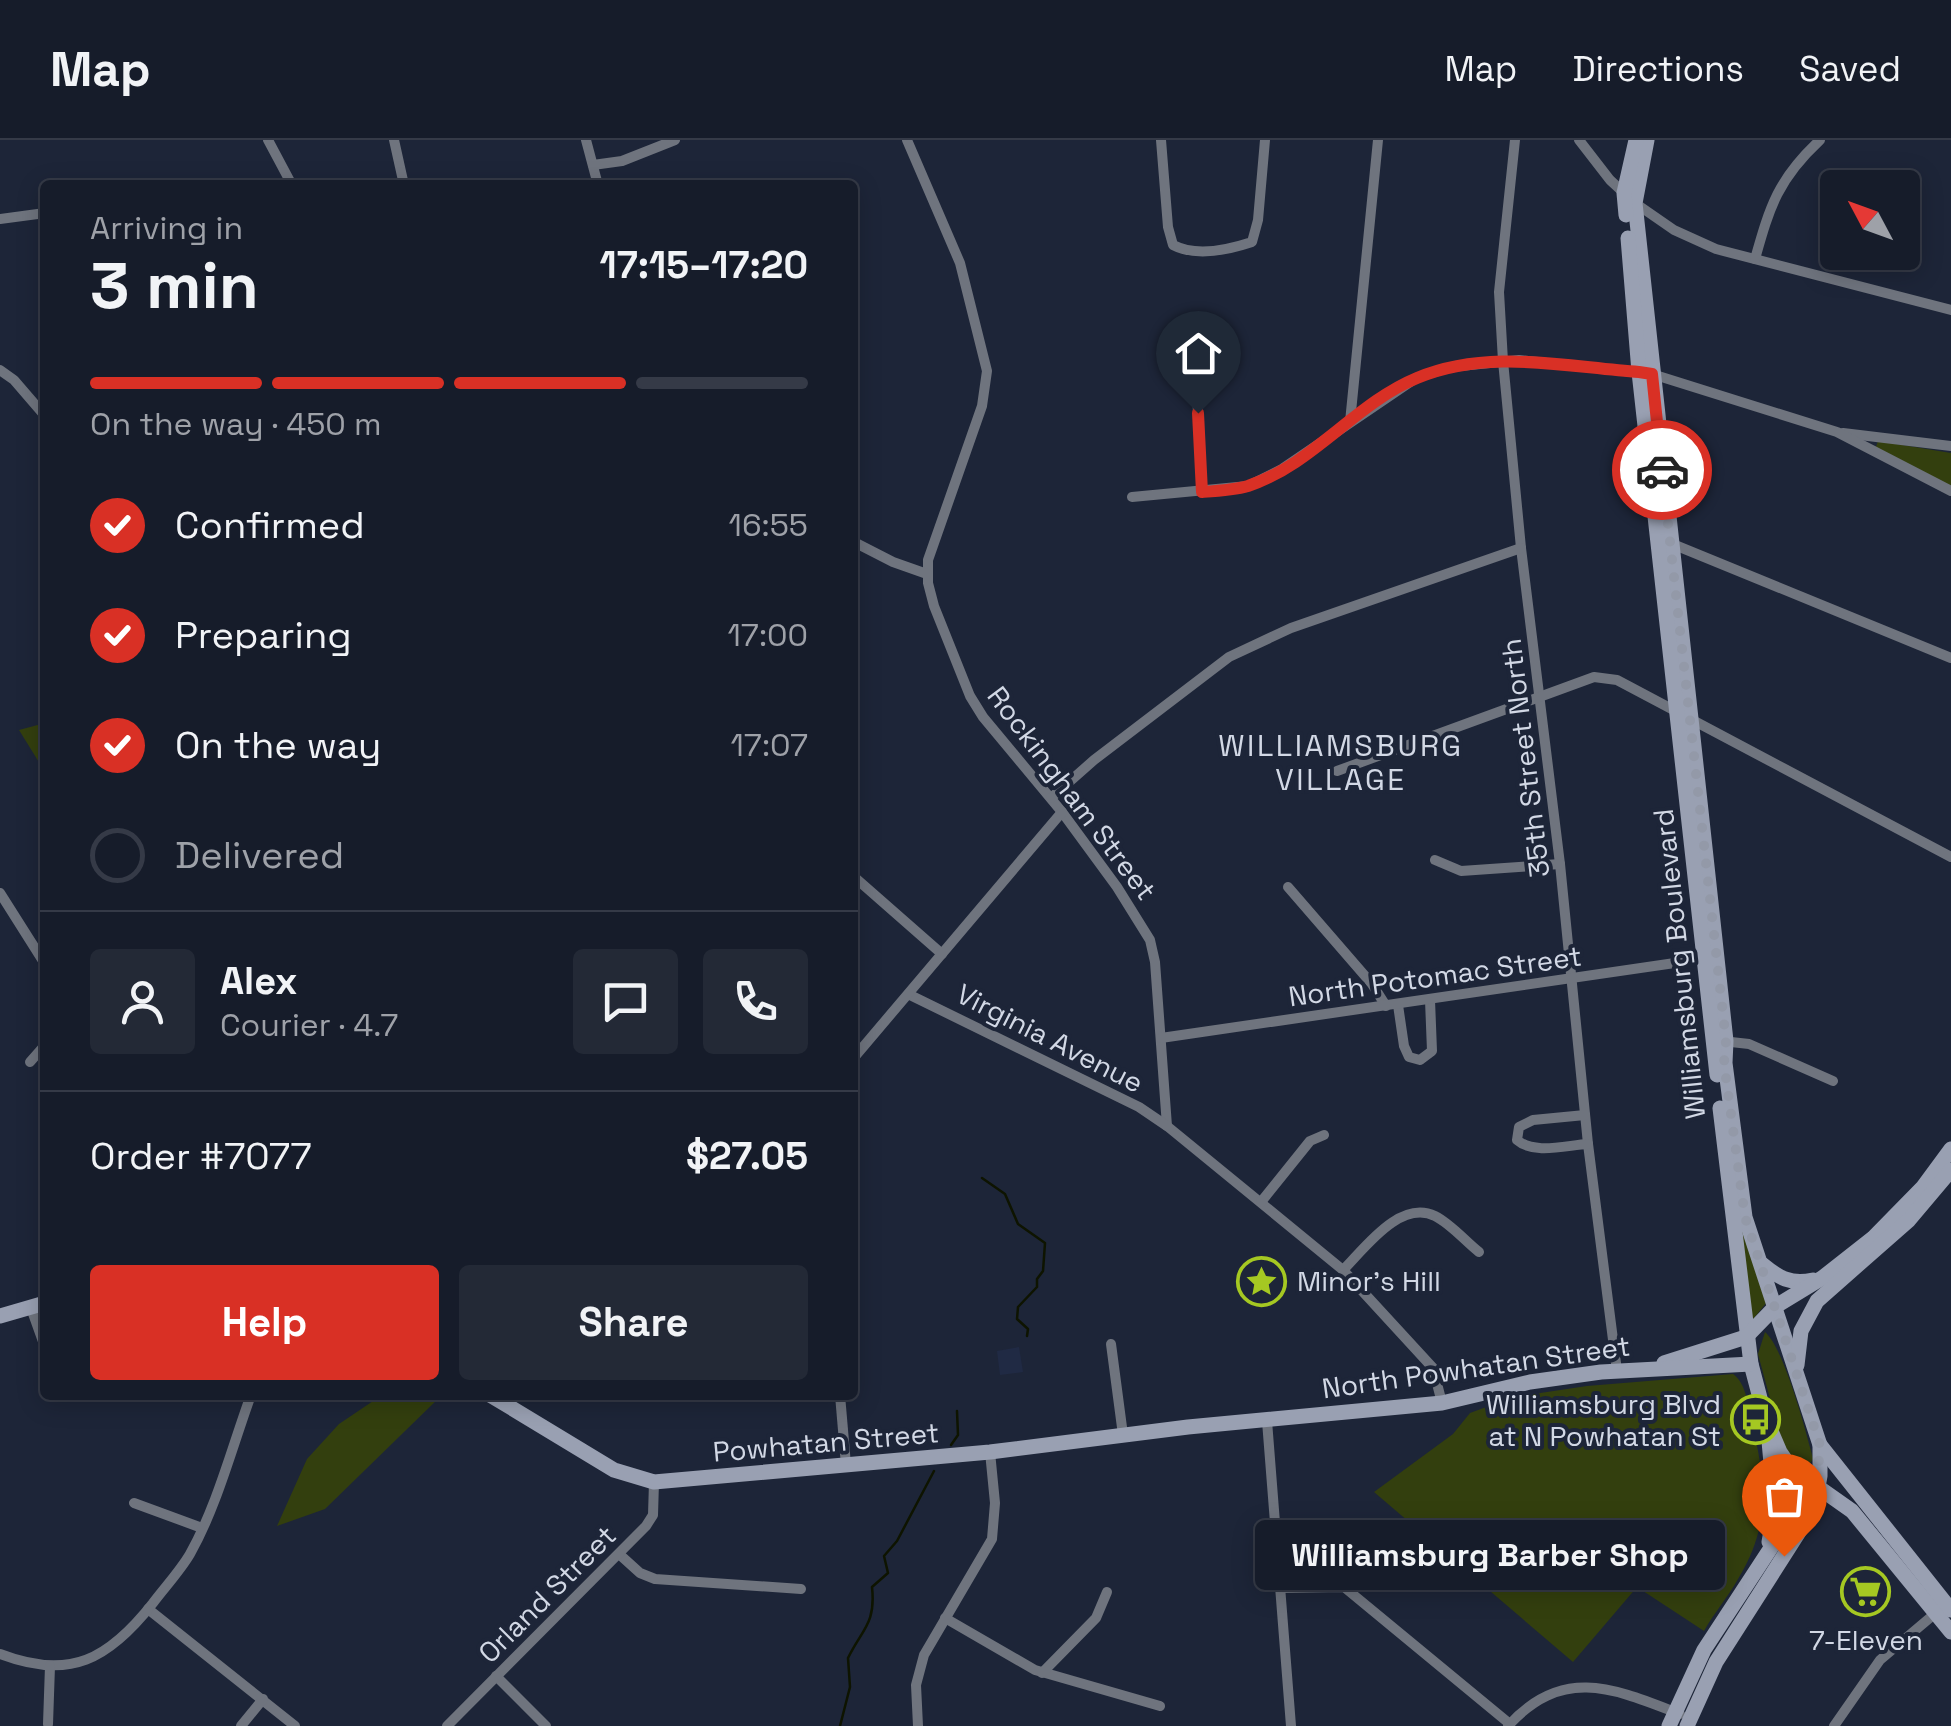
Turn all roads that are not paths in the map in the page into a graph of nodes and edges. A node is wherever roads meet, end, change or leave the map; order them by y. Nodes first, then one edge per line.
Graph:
1 (268, 140) edge
2 (394, 140) edge
3 (586, 140) edge
4 (675, 140) edge
5 (907, 140) edge
6 (1161, 140) edge
7 (1265, 140) edge
8 (1378, 140) edge
9 (1515, 140) edge
10 (1579, 140) edge
11 (1636, 140) edge
12 (1647, 140) edge
13 (1820, 140) edge
14 (593, 165) junction
15 (289, 180) edge
16 (403, 180) edge
17 (597, 180) edge
18 (1630, 198) junction
19 (40, 214) edge
20 (0, 219) edge
21 (1754, 259) junction
22 (1951, 310) edge
23 (1503, 360) junction
24 (0, 370) edge
25 (1646, 373) junction
26 (1196, 374) dead end
27 (40, 410) edge
28 (1350, 422) junction
29 (1837, 432) junction
30 (1951, 446) edge
31 (1951, 490) edge
32 (1202, 492) junction
33 (1132, 496) dead end
34 (1665, 542) junction
35 (858, 544) edge
36 (1521, 548) junction
37 (927, 574) junction
38 (1951, 658) edge
39 (1541, 697) junction
40 (1684, 718) junction
41 (1337, 771) dead end
42 (1051, 798) junction
43 (1062, 812) junction
44 (1951, 856) edge
45 (1434, 860) dead end
46 (1560, 864) junction
47 (858, 879) edge
48 (1288, 887) dead end
49 (0, 894) edge
50 (942, 954) junction
51 (40, 956) edge
52 (1709, 958) junction
53 (1572, 978) junction
54 (910, 995) junction
55 (1430, 1000) junction
56 (1392, 1006) junction
57 (1161, 1038) junction
58 (1719, 1041) junction
59 (40, 1051) edge
60 (858, 1053) edge
61 (30, 1062) dead end
62 (1833, 1081) dead end
63 (1585, 1115) junction
64 (1167, 1126) junction
65 (1324, 1135) dead end
66 (1588, 1144) junction
67 (1951, 1150) edge
68 (1951, 1170) edge
69 (1261, 1202) junction
70 (1479, 1252) dead end
71 (1760, 1263) junction
72 (1343, 1270) junction
73 (1826, 1283) junction
74 (38, 1305) edge
75 (1776, 1306) junction
76 (0, 1316) edge
77 (1752, 1333) junction
78 (1111, 1344) dead end
79 (1790, 1350) junction
80 (1750, 1364) junction
81 (1651, 1368) junction
82 (1617, 1371) junction
83 (1796, 1371) junction
84 (249, 1400) edge
85 (500, 1400) edge
86 (840, 1400) edge
87 (1442, 1402) junction
88 (1765, 1417) junction
89 (1267, 1421) junction
90 (1188, 1427) joint
91 (1123, 1435) junction
92 (1820, 1445) junction
93 (990, 1452) junction
94 (846, 1466) junction
95 (654, 1482) junction
96 (1816, 1482) junction
97 (134, 1503) dead end
98 (1870, 1509) junction
99 (1852, 1511) junction
100 (1806, 1520) junction
101 (202, 1528) junction
102 (1767, 1553) junction
103 (619, 1554) junction
104 (1280, 1588) junction
105 (801, 1589) dead end
106 (1107, 1592) dead end
107 (148, 1609) junction
108 (1945, 1609) edge
109 (945, 1618) junction
110 (1951, 1632) edge
111 (0, 1654) edge
112 (50, 1666) junction
113 (1042, 1673) junction
114 (496, 1676) junction
115 (263, 1699) junction
116 (1160, 1706) dead end
117 (1680, 1720) edge
118 (48, 1724) edge
119 (1509, 1725) edge
120 (241, 1726) edge
121 (295, 1726) edge
122 (446, 1726) edge
123 (546, 1726) edge
124 (918, 1726) edge
125 (1291, 1726) edge
126 (1834, 1726) edge

1 - 15 street
2 - 16 street
3 - 14 street
4 - 14 street
5 - 37 street, Rockingham Street
6 - 7 street
8 - 28 street
9 - 23 street, 35th Street North
10 - 18 street
11 - 18 main road, Williamsburg Boulevard
12 - 18 main road, Williamsburg Boulevard
13 - 21 street
14 - 17 street
18 - 21 street
18 - 25 main road, Williamsburg Boulevard
19 - 20 street
21 - 22 street
23 - 25 street
23 - 28 street
23 - 36 street, 35th Street North
24 - 27 street
25 - 29 street
25 - 34 main road, Williamsburg Boulevard
26 - 32 street
28 - 32 street
29 - 30 street
29 - 31 street
32 - 33 street
34 - 38 street
34 - 40 main road, Williamsburg Boulevard
35 - 37 street
36 - 39 street, 35th Street North
36 - 42 street
37 - 42 street, Rockingham Street
39 - 40 street
39 - 41 street
39 - 46 street, 35th Street North
40 - 44 street
40 - 52 main road, Williamsburg Boulevard
42 - 43 street, Rockingham Street
43 - 50 street
43 - 57 street, Rockingham Street
45 - 46 street
46 - 53 street, 35th Street North
47 - 50 street
48 - 56 street
49 - 51 street
50 - 54 street
52 - 53 street, North Potomac Street
52 - 58 main road, Williamsburg Boulevard
53 - 55 street, North Potomac Street
53 - 63 street, 35th Street North
54 - 60 street
54 - 64 street, Virginia Avenue
55 - 56 street, North Potomac Street
55 - 56 street
56 - 57 street, North Potomac Street
57 - 64 street, Rockingham Street
58 - 62 street
58 - 71 main road, Williamsburg Boulevard
58 - 77 main road, Williamsburg Boulevard
59 - 61 street
63 - 66 street, 35th Street North
63 - 66 street
64 - 69 street, Virginia Avenue
65 - 69 street
66 - 82 street, 35th Street North
67 - 73 main road
68 - 73 main road
69 - 72 street, Virginia Avenue
70 - 72 street
71 - 73 main road
71 - 75 main road, Williamsburg Boulevard
72 - 87 street, Virginia Avenue
73 - 75 main road
73 - 83 main road
74 - 76 main road
75 - 77 main road
75 - 79 main road, Williamsburg Boulevard
77 - 79 main road
77 - 80 main road, Williamsburg Boulevard
77 - 81 main road, North Powhatan Street
78 - 91 street
79 - 83 main road, Williamsburg Boulevard
80 - 81 main road, North Powhatan Street
80 - 88 main road, Williamsburg Boulevard
81 - 82 main road, North Powhatan Street
82 - 87 main road, North Powhatan Street
83 - 92 main road, Williamsburg Boulevard
84 - 101 street
85 - 95 main road, Powhatan Street
86 - 94 street
87 - 89 main road, North Powhatan Street
88 - 96 main road, Williamsburg Boulevard
88 - 102 main road
89 - 90 main road, North Powhatan Street
89 - 104 street
90 - 91 main road, Powhatan Street
91 - 93 main road, Powhatan Street
92 - 96 main road, Williamsburg Boulevard
92 - 98 main road
93 - 94 main road, Powhatan Street
93 - 109 street
94 - 95 main road, Powhatan Street
95 - 103 street, Orland Street
96 - 98 main road
96 - 99 main road
96 - 100 main road, Williamsburg Boulevard
96 - 102 main road
97 - 101 street
98 - 108 main road
99 - 100 main road
99 - 108 main road
100 - 117 main road, Williamsburg Boulevard
101 - 107 street
102 - 117 main road
103 - 105 street
103 - 114 street, Orland Street
104 - 119 street
104 - 125 street
106 - 113 street
107 - 112 street
107 - 115 street
108 - 110 main road
108 - 126 street
109 - 113 street
109 - 124 street
111 - 112 street
112 - 118 street
113 - 116 street
114 - 122 street, Orland Street
114 - 123 street
115 - 120 street
115 - 121 street
117 - 119 street

